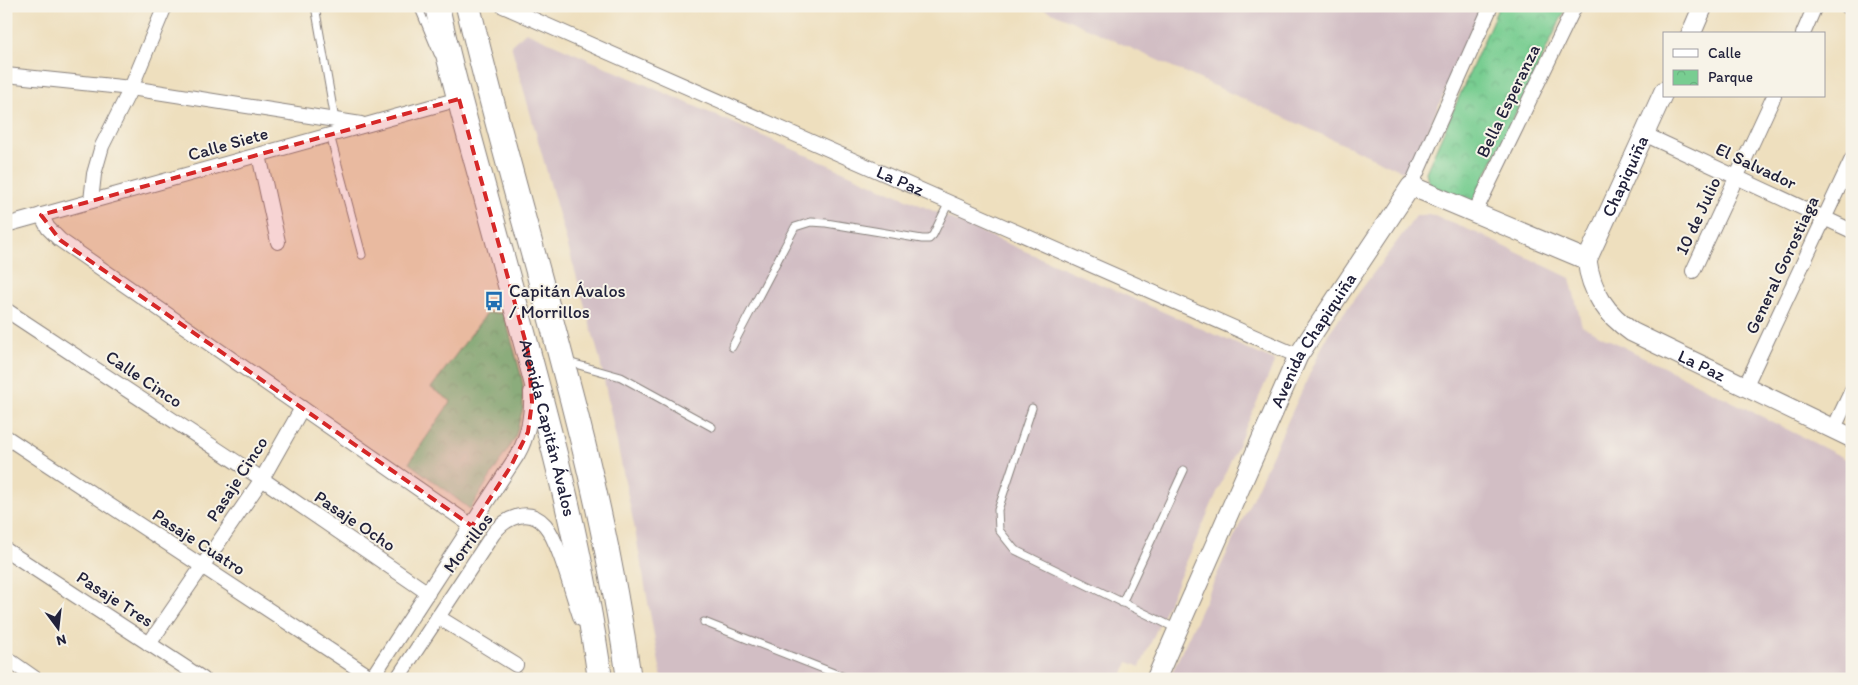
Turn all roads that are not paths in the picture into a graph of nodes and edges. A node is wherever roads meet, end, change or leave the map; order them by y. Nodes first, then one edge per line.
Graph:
1 (166, 6) edge
2 (315, 6) edge
3 (418, 6) edge
4 (437, 6) edge
5 (468, 6) edge
6 (503, 6) edge
7 (1491, 6) edge
8 (1575, 6) edge
9 (1703, 6) edge
10 (1815, 6) edge
11 (1847, 6) edge
12 (1852, 8) edge
13 (1692, 32) edge
14 (1804, 32) edge
15 (6, 75) edge
16 (131, 88) junction
17 (1663, 93) edge
18 (1773, 98) edge
19 (459, 99) junction
20 (335, 120) junction
21 (367, 125) junction
22 (1644, 134) junction
23 (330, 135) junction
24 (259, 155) junction
25 (1852, 159) edge
26 (1736, 177) junction
27 (1411, 186) junction
28 (91, 201) junction
29 (949, 202) junction
30 (1475, 212) junction
31 (40, 215) junction
32 (1824, 218) junction
33 (6, 225) edge
34 (1852, 231) edge
35 (278, 242) dead end
36 (362, 255) dead end
37 (1586, 260) junction
38 (1693, 271) dead end
39 (6, 310) edge
40 (732, 347) dead end
41 (528, 351) junction
42 (1298, 356) junction
43 (562, 360) junction
44 (1745, 387) junction
45 (1852, 390) edge
46 (302, 408) junction
47 (1032, 408) dead end
48 (712, 427) dead end
49 (1833, 430) junction
50 (6, 437) edge
51 (1852, 438) edge
52 (1184, 470) dead end
53 (262, 479) junction
54 (472, 526) junction
55 (6, 550) edge
56 (202, 566) junction
57 (428, 593) junction
58 (1122, 603) junction
59 (438, 616) junction
60 (704, 622) dead end
61 (1178, 629) junction
62 (149, 644) junction
63 (6, 658) edge
64 (516, 665) dead end
65 (599, 675) edge
66 (371, 678) edge
67 (629, 678) edge
68 (36, 679) edge
69 (203, 679) edge
70 (397, 679) edge
71 (849, 679) edge
72 (1156, 679) edge

1 - 16 street
2 - 20 lane
3 - 19 lane
4 - 19 highway, Avenida Capitán Ávalos
5 - 43 highway, Avenida Capitán Ávalos
6 - 29 street, La Paz
7 - 27 street
8 - 30 street, Bella Esperanza
9 - 13 street
10 - 14 street
11 - 12 street
15 - 16 street
16 - 20 street
16 - 28 street
17 - 22 street, Chapiquiña
18 - 26 street, 10 de Julio
19 - 21 street, Calle Siete
19 - 41 highway, Avenida Capitán Ávalos
20 - 21 street
21 - 23 street, Calle Siete
22 - 26 street, El Salvador
22 - 37 street, Chapiquiña
23 - 24 street, Calle Siete
23 - 36 lane
24 - 28 street, Calle Siete
24 - 35 street
25 - 32 street, General Gorostiaga
26 - 32 street, El Salvador
26 - 38 street, 10 de Julio
27 - 30 street
27 - 42 street, Avenida Chapiquiña
28 - 31 street, Calle Siete
29 - 40 lane
29 - 42 street, La Paz
30 - 37 street
31 - 33 street, Calle Siete
31 - 46 street
32 - 34 street, El Salvador
32 - 44 street, General Gorostiaga
37 - 44 street, La Paz
39 - 53 street, Calle Cinco
41 - 54 street, Morrillos
41 - 65 highway, Avenida Capitán Ávalos
42 - 61 street, Avenida Chapiquiña
43 - 48 lane
43 - 67 highway, Avenida Capitán Ávalos
44 - 49 street, La Paz
45 - 49 street
46 - 53 street, Pasaje Cinco
46 - 54 street
47 - 58 lane
49 - 51 street, La Paz
50 - 56 street, Pasaje Cuatro
52 - 58 lane
53 - 56 street, Pasaje Cinco
53 - 57 street, Pasaje Ocho
54 - 57 street, Morrillos
55 - 62 street, Pasaje Tres
56 - 62 street, Pasaje Cinco
56 - 66 street, Pasaje Cuatro
57 - 66 street, Morrillos
58 - 61 lane
59 - 64 street
59 - 65 street, Morrillos
59 - 70 street, Morrillos
60 - 71 lane
61 - 72 street, Avenida Chapiquiña
62 - 69 street, Pasaje Tres
63 - 68 street

